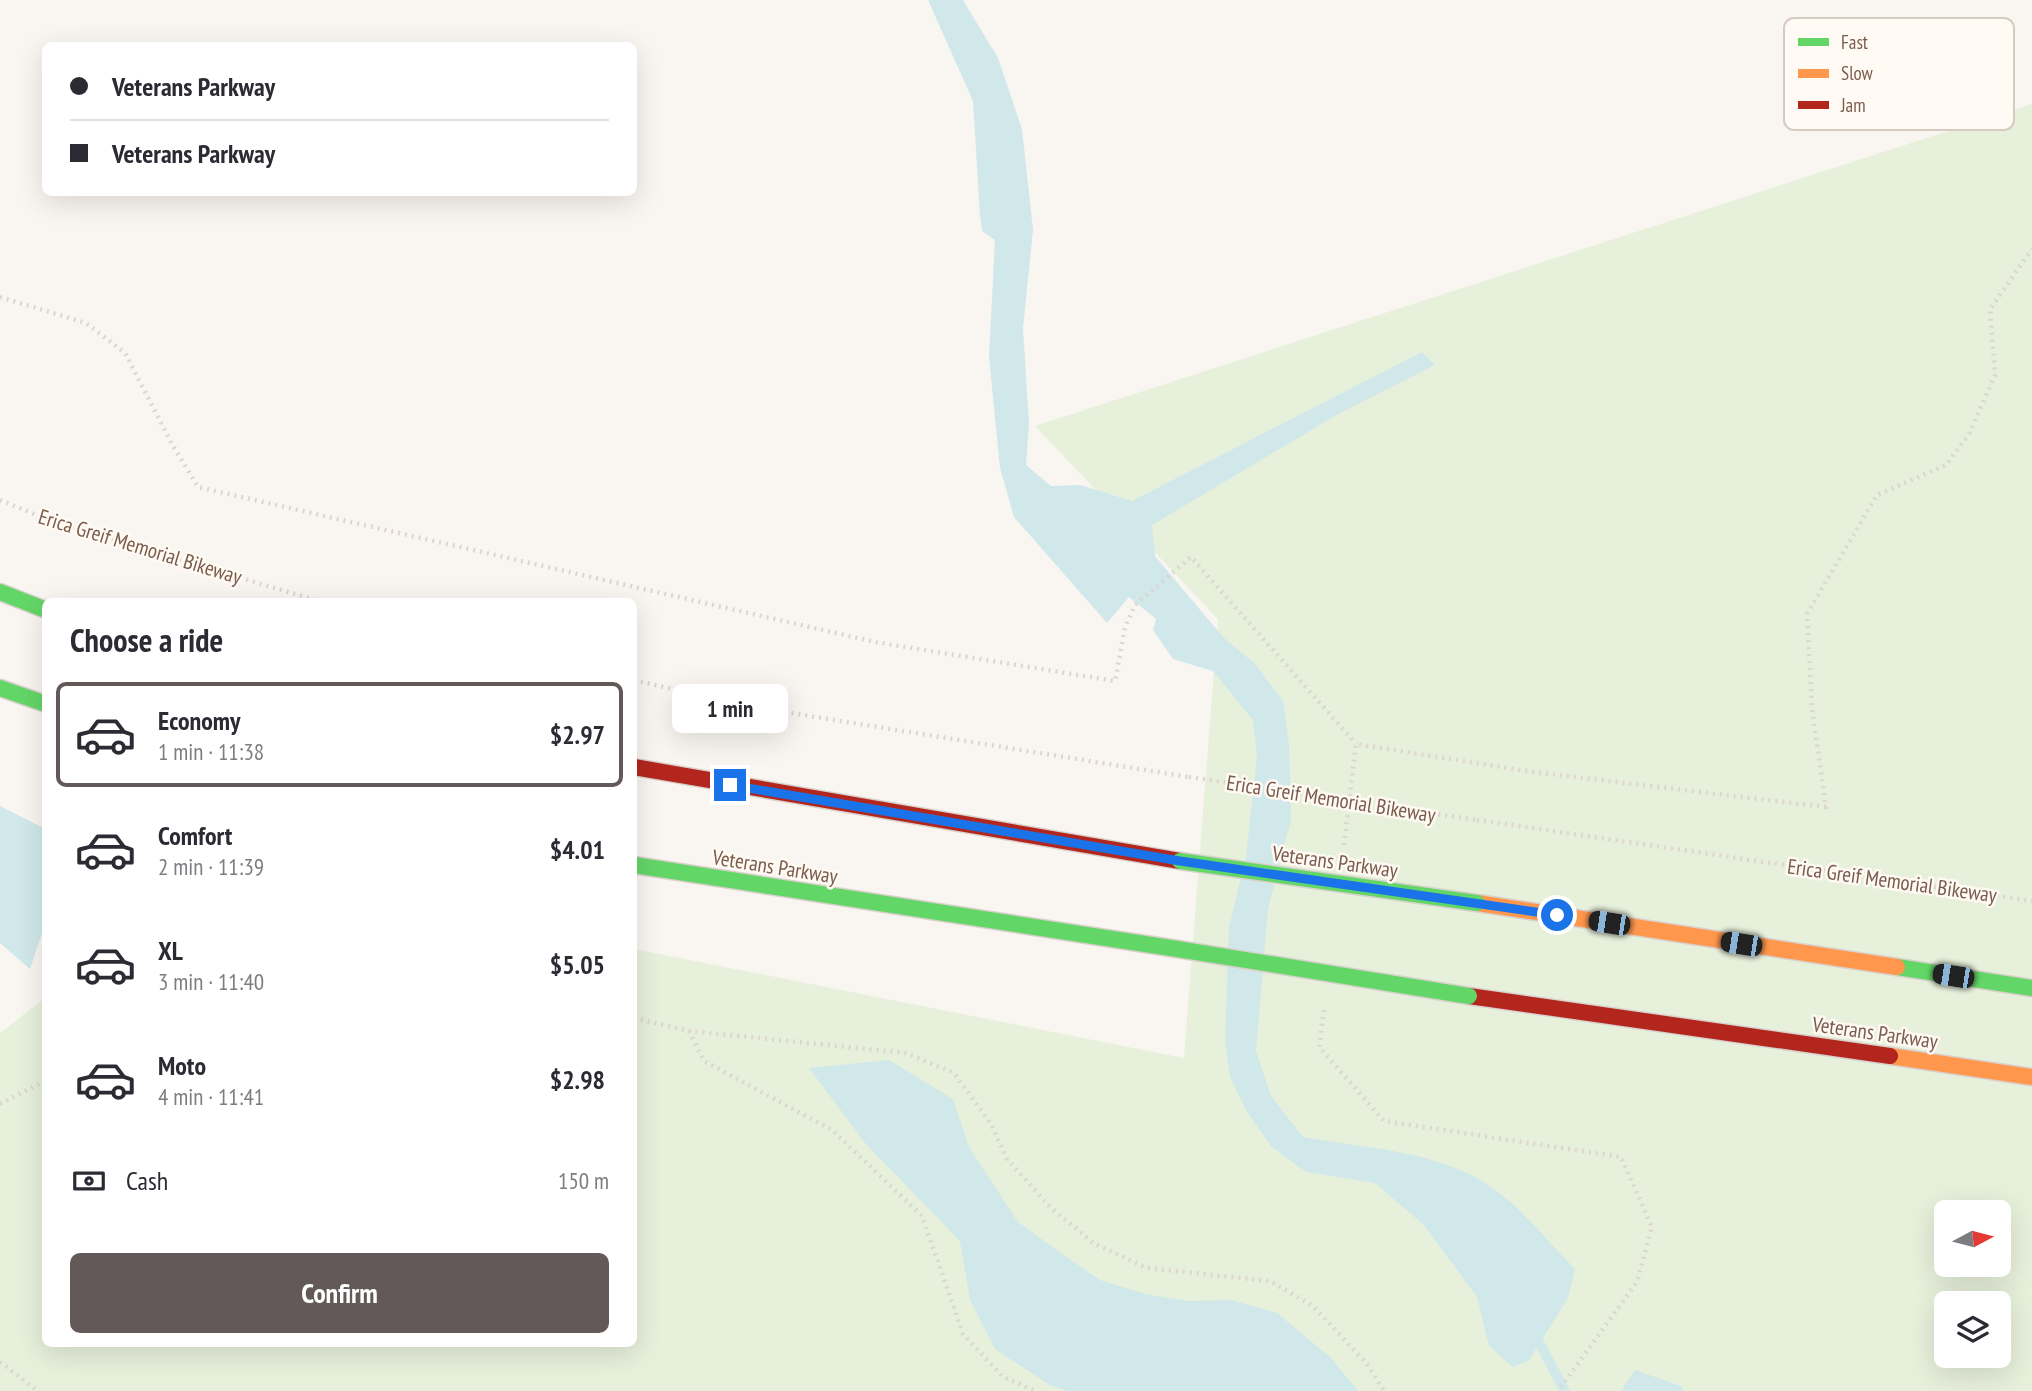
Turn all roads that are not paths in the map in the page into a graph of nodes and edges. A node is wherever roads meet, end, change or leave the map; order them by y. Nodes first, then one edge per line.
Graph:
1 (0, 592) edge
2 (42, 608) edge
3 (0, 688) edge
4 (42, 703) edge
5 (637, 768) edge
6 (637, 866) edge
7 (2032, 988) edge
8 (2032, 1077) edge

1 - 2 main road
3 - 4 main road
5 - 7 main road, Veterans Parkway, bridge
6 - 8 main road, Veterans Parkway, bridge

